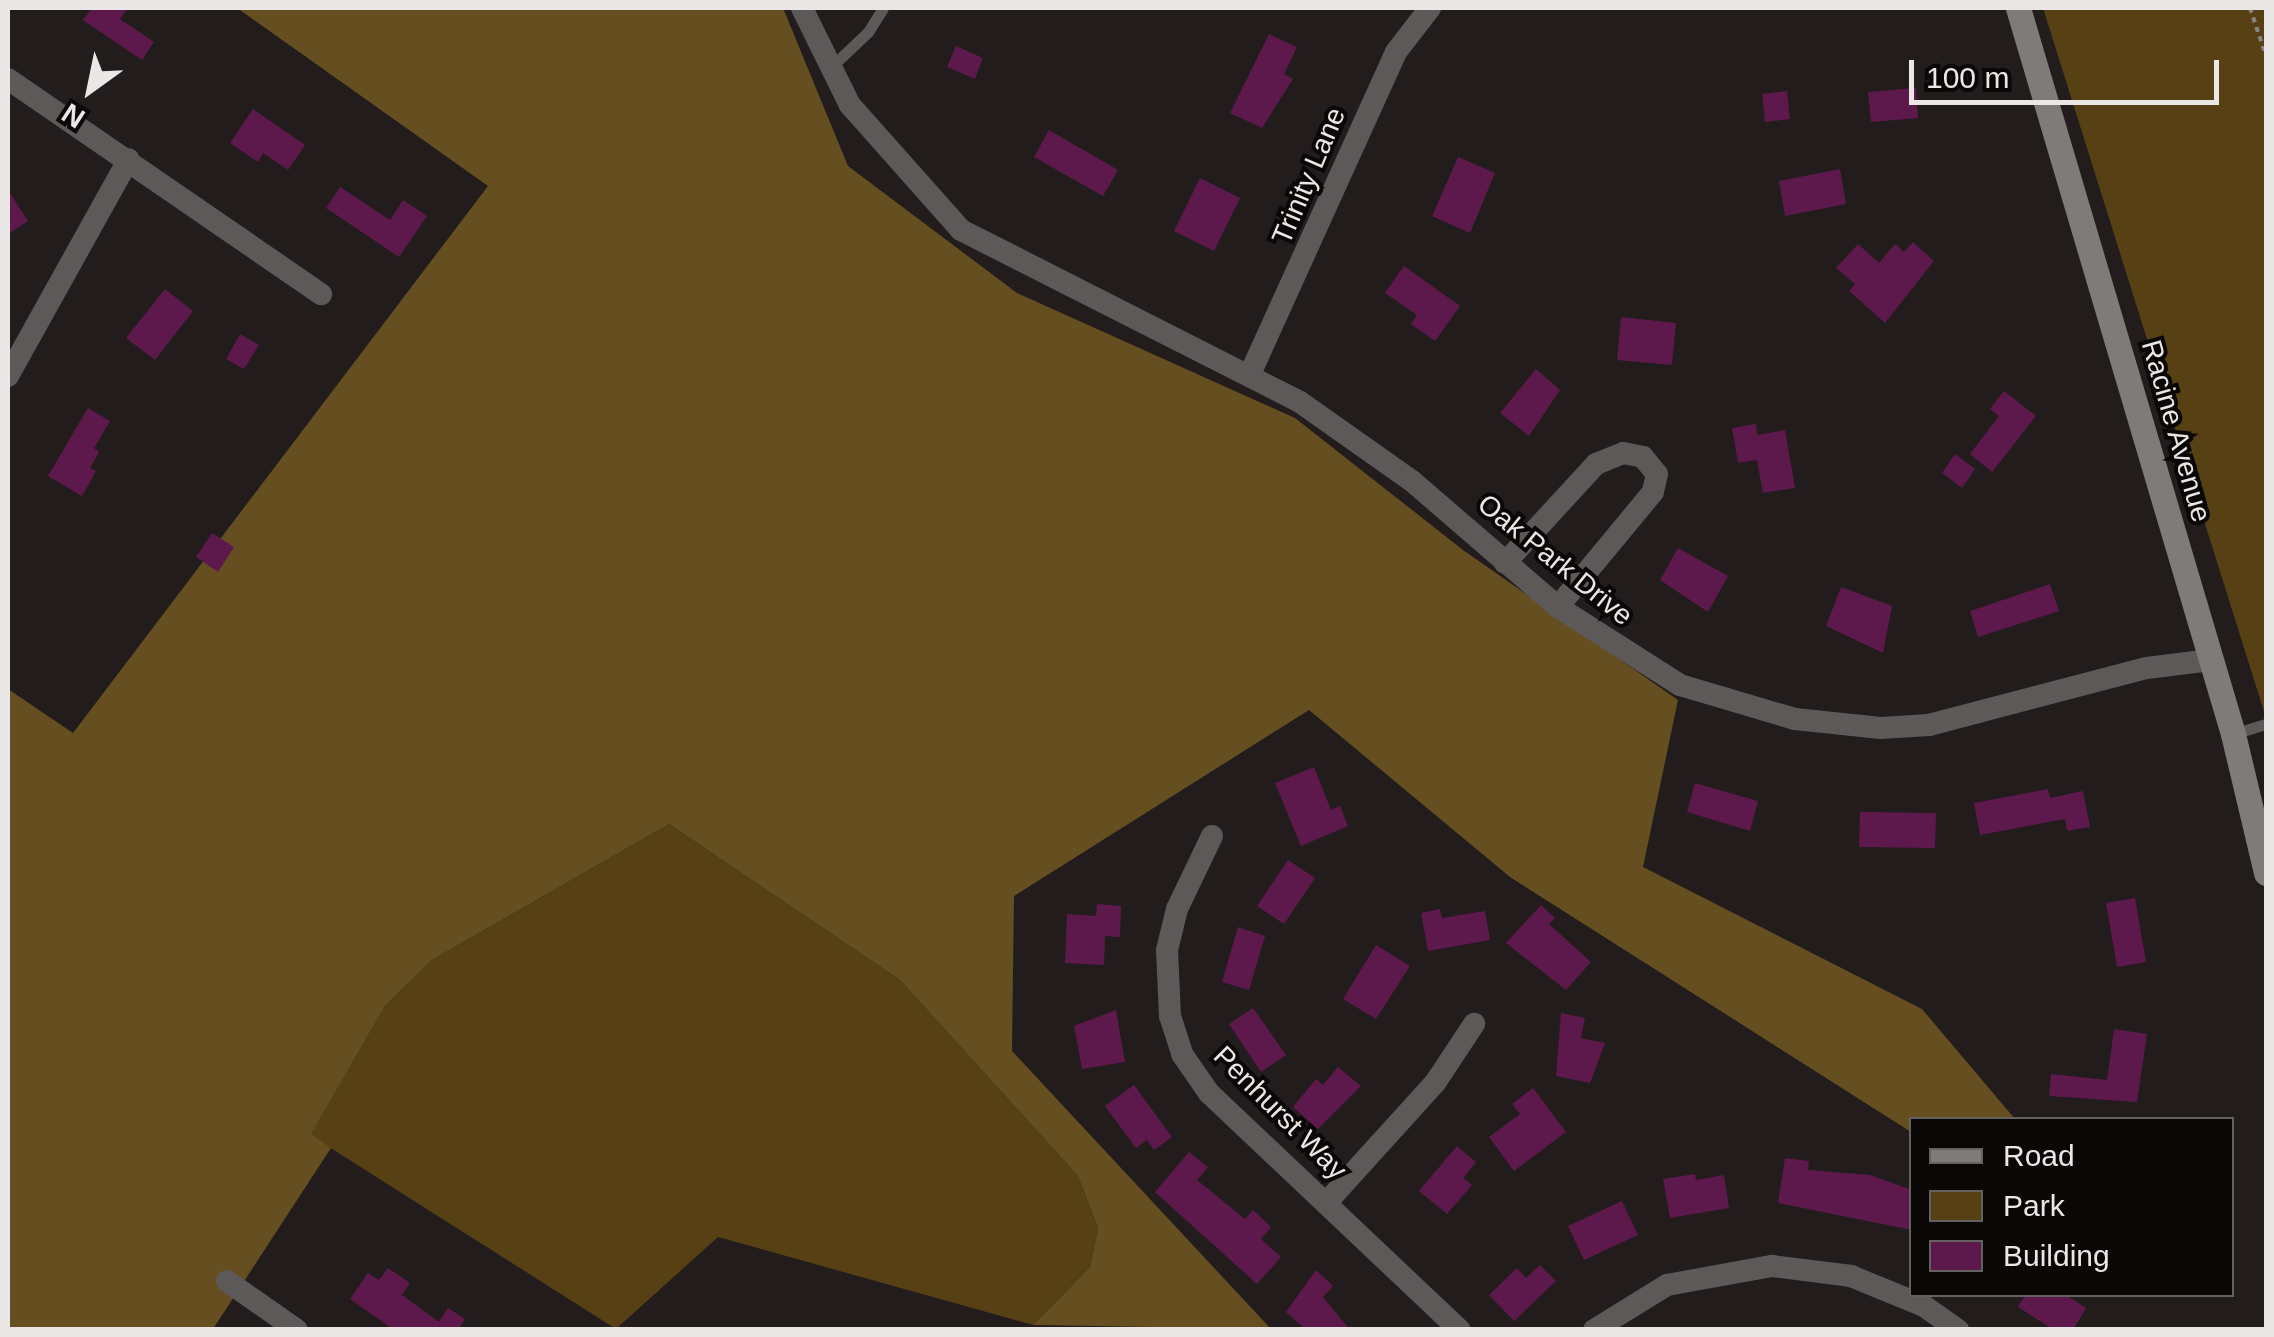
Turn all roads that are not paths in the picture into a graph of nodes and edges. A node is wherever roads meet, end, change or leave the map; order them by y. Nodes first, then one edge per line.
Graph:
1 (802, 8) edge
2 (882, 8) edge
3 (1430, 8) edge
4 (2018, 8) edge
5 (830, 68) junction
6 (8, 79) edge
7 (129, 159) junction
8 (322, 294) dead end
9 (1250, 374) junction
10 (8, 376) edge
11 (1505, 562) junction
12 (1558, 608) junction
13 (2210, 660) junction
14 (2266, 724) edge
15 (2233, 734) junction
16 (1212, 836) dead end
17 (2266, 873) edge
18 (1474, 1024) dead end
19 (1327, 1202) junction
20 (227, 1280) dead end
21 (297, 1330) edge
22 (1460, 1330) edge
23 (1594, 1330) edge
24 (1958, 1330) edge

1 - 5 street, Oak Park Drive
2 - 5 lane
3 - 9 street, Trinity Lane
4 - 13 main road, Racine Avenue
5 - 9 street, Oak Park Drive
6 - 7 street
7 - 8 street
7 - 10 street
9 - 11 street, Oak Park Drive
11 - 12 street, Oak Park Drive
11 - 12 street
12 - 13 street, Oak Park Drive
13 - 15 main road, Racine Avenue
14 - 15 lane
15 - 17 main road, Racine Avenue
16 - 19 street, Penhurst Way
18 - 19 street
19 - 22 street, Penhurst Way
20 - 21 street
23 - 24 street

